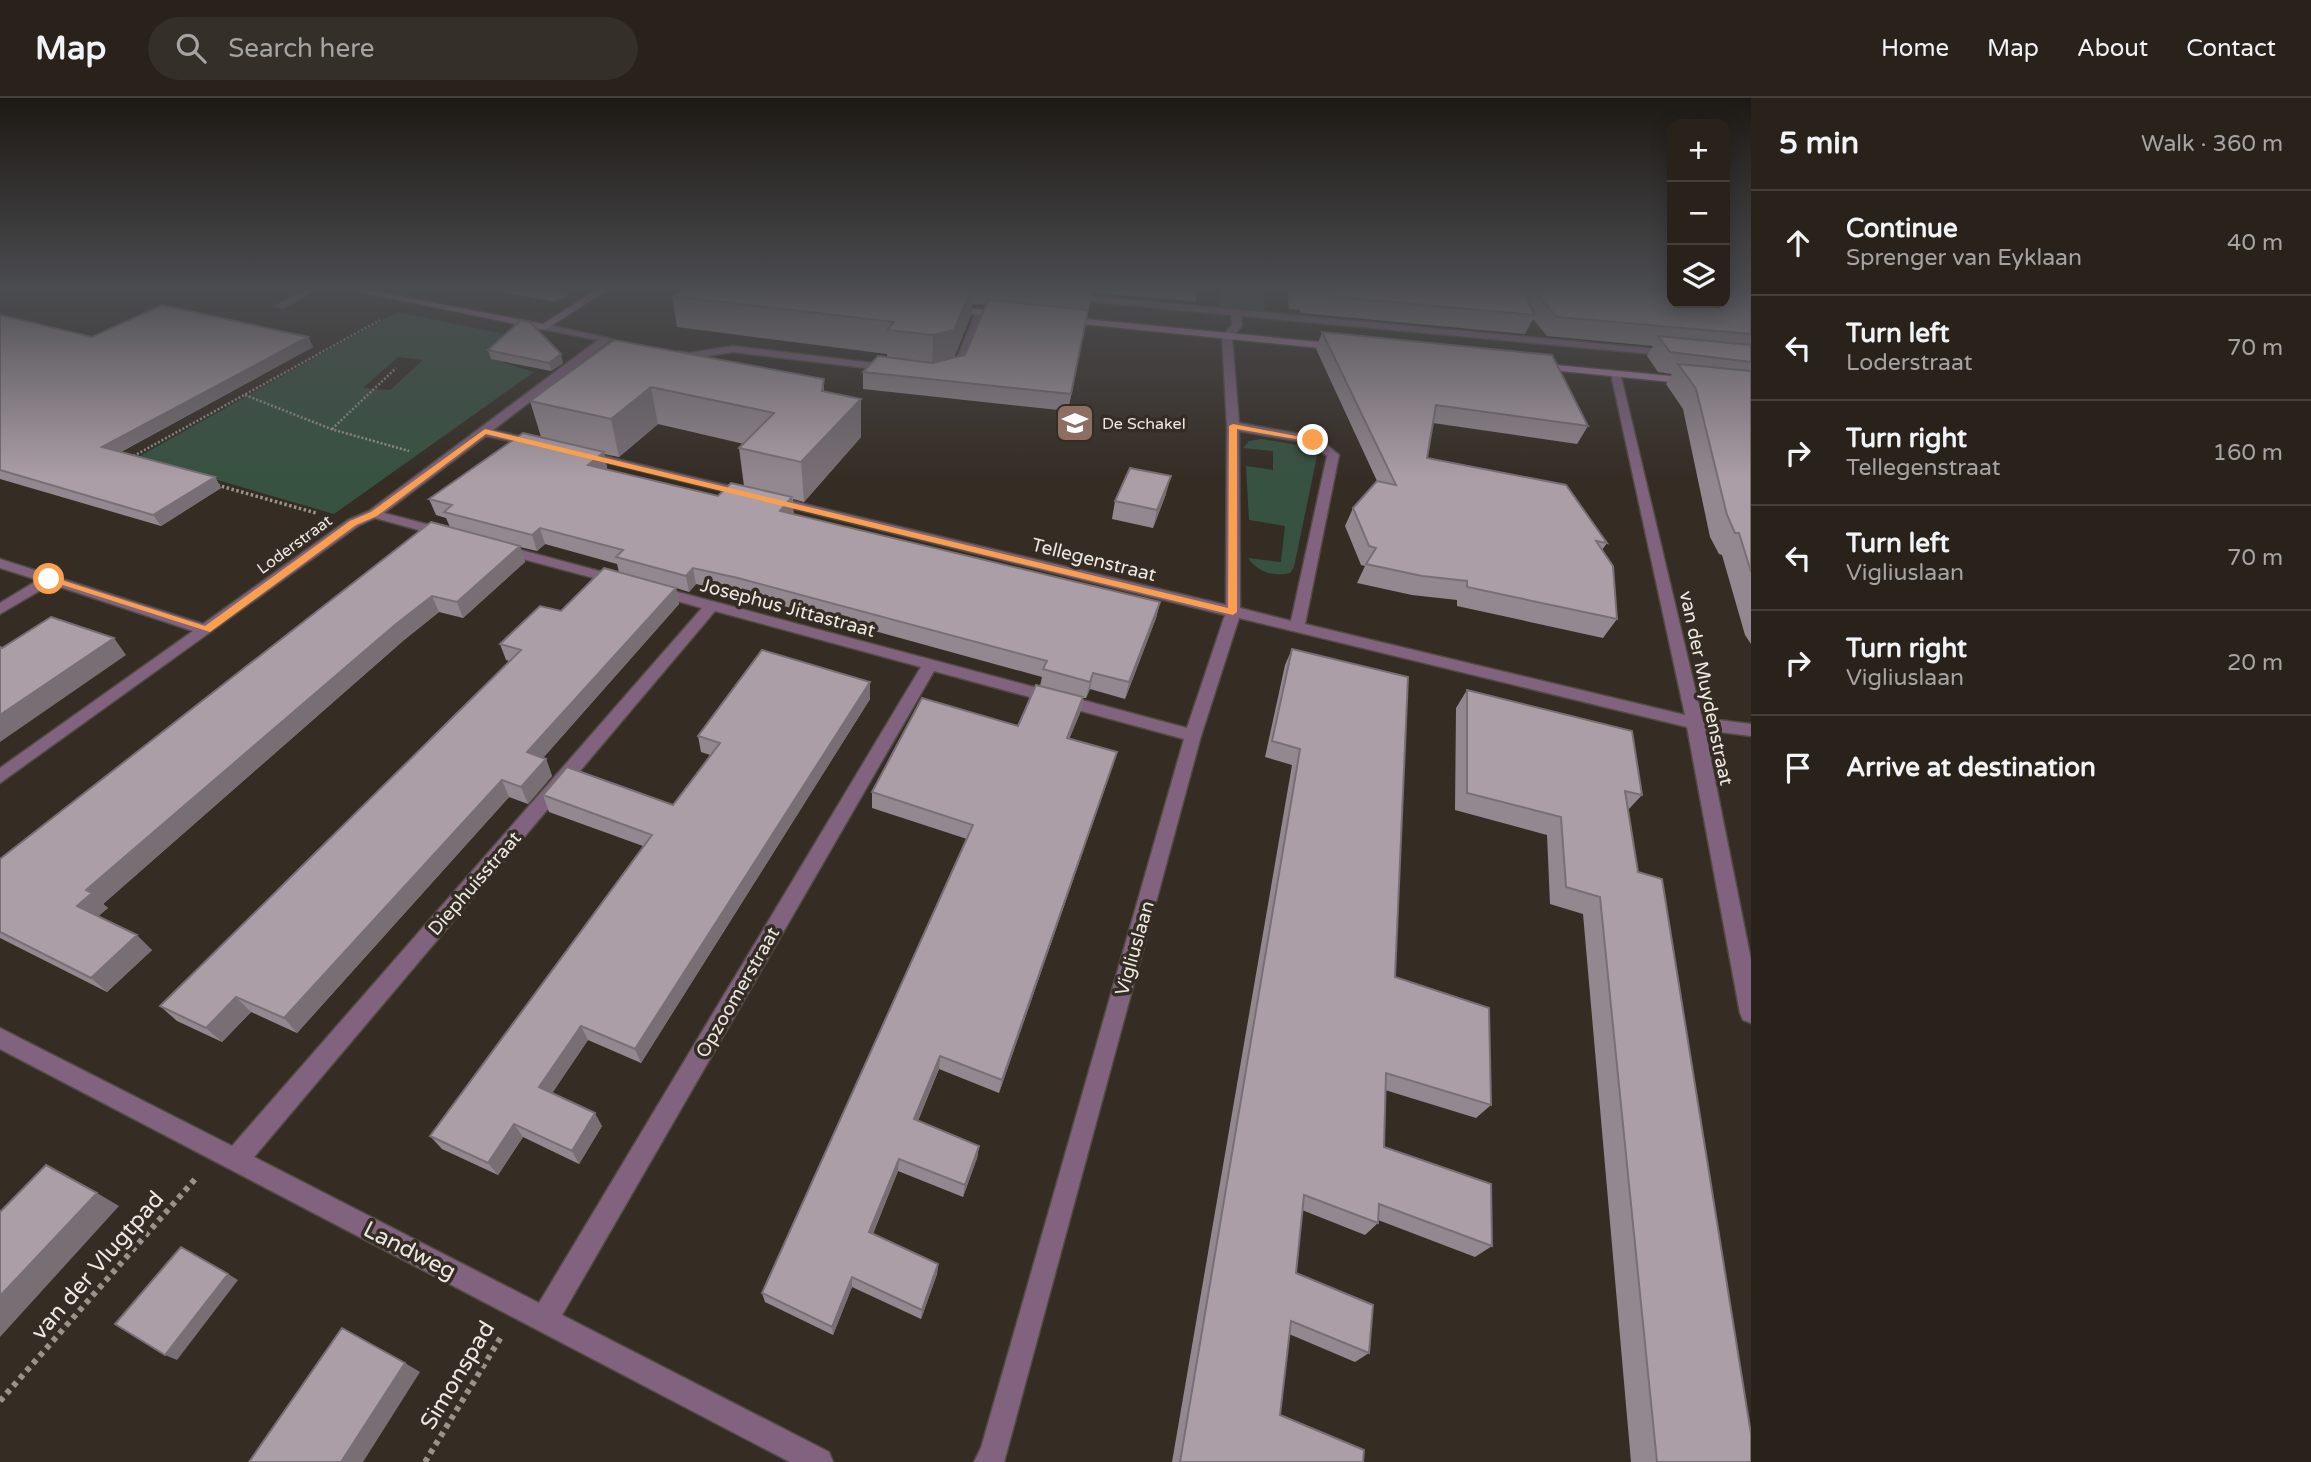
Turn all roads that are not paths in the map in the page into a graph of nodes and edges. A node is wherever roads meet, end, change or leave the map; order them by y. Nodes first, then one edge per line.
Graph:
1 (598, 352) edge
2 (716, 352) edge
3 (755, 352) edge
4 (966, 352) edge
5 (1228, 352) edge
6 (1668, 352) edge
7 (1683, 353) edge
8 (679, 354) edge
9 (1519, 364) edge
10 (906, 370) edge
11 (942, 372) edge
12 (1616, 374) junction
13 (1710, 383) edge
14 (1233, 426) junction
15 (485, 432) junction
16 (374, 514) junction
17 (464, 539) edge
18 (491, 546) edge
19 (0, 563) edge
20 (49, 579) junction
21 (711, 606) junction
22 (0, 609) edge
23 (1233, 612) junction
24 (1297, 627) junction
25 (206, 630) junction
26 (930, 665) junction
27 (1695, 723) junction
28 (1751, 730) edge
29 (1193, 736) junction
30 (0, 777) edge
31 (1751, 1013) edge
32 (0, 1038) edge
33 (228, 1156) junction
34 (544, 1319) junction
35 (819, 1462) edge
36 (988, 1462) edge

1 - 15 street, Loderstraat
2 - 8 street
3 - 10 street
4 - 11 street
5 - 14 street, Vigliuslaan
6 - 7 street
9 - 12 street
12 - 13 street
12 - 27 street, van der Muydenstraat
14 - 23 street, Vigliuslaan
14 - 24 street
15 - 16 street, Loderstraat
15 - 23 street, Tellegenstraat
16 - 17 street
16 - 25 street, Loderstraat
18 - 21 street, Josephus Jittastraat
19 - 20 street
20 - 22 street
20 - 25 street
21 - 26 street, Josephus Jittastraat
21 - 33 street, Diephuisstraat
23 - 24 street, Tellegenstraat
23 - 29 street, Vigliuslaan
24 - 27 street, Tellegenstraat
25 - 30 street, Loderstraat
26 - 29 street, Josephus Jittastraat
26 - 34 street, Opzoomerstraat
27 - 28 street, Tellegenstraat
27 - 31 street, van der Muydenstraat
29 - 36 street, Vigliuslaan
32 - 33 street, Landweg
33 - 34 street, Landweg
34 - 35 street, Landweg

